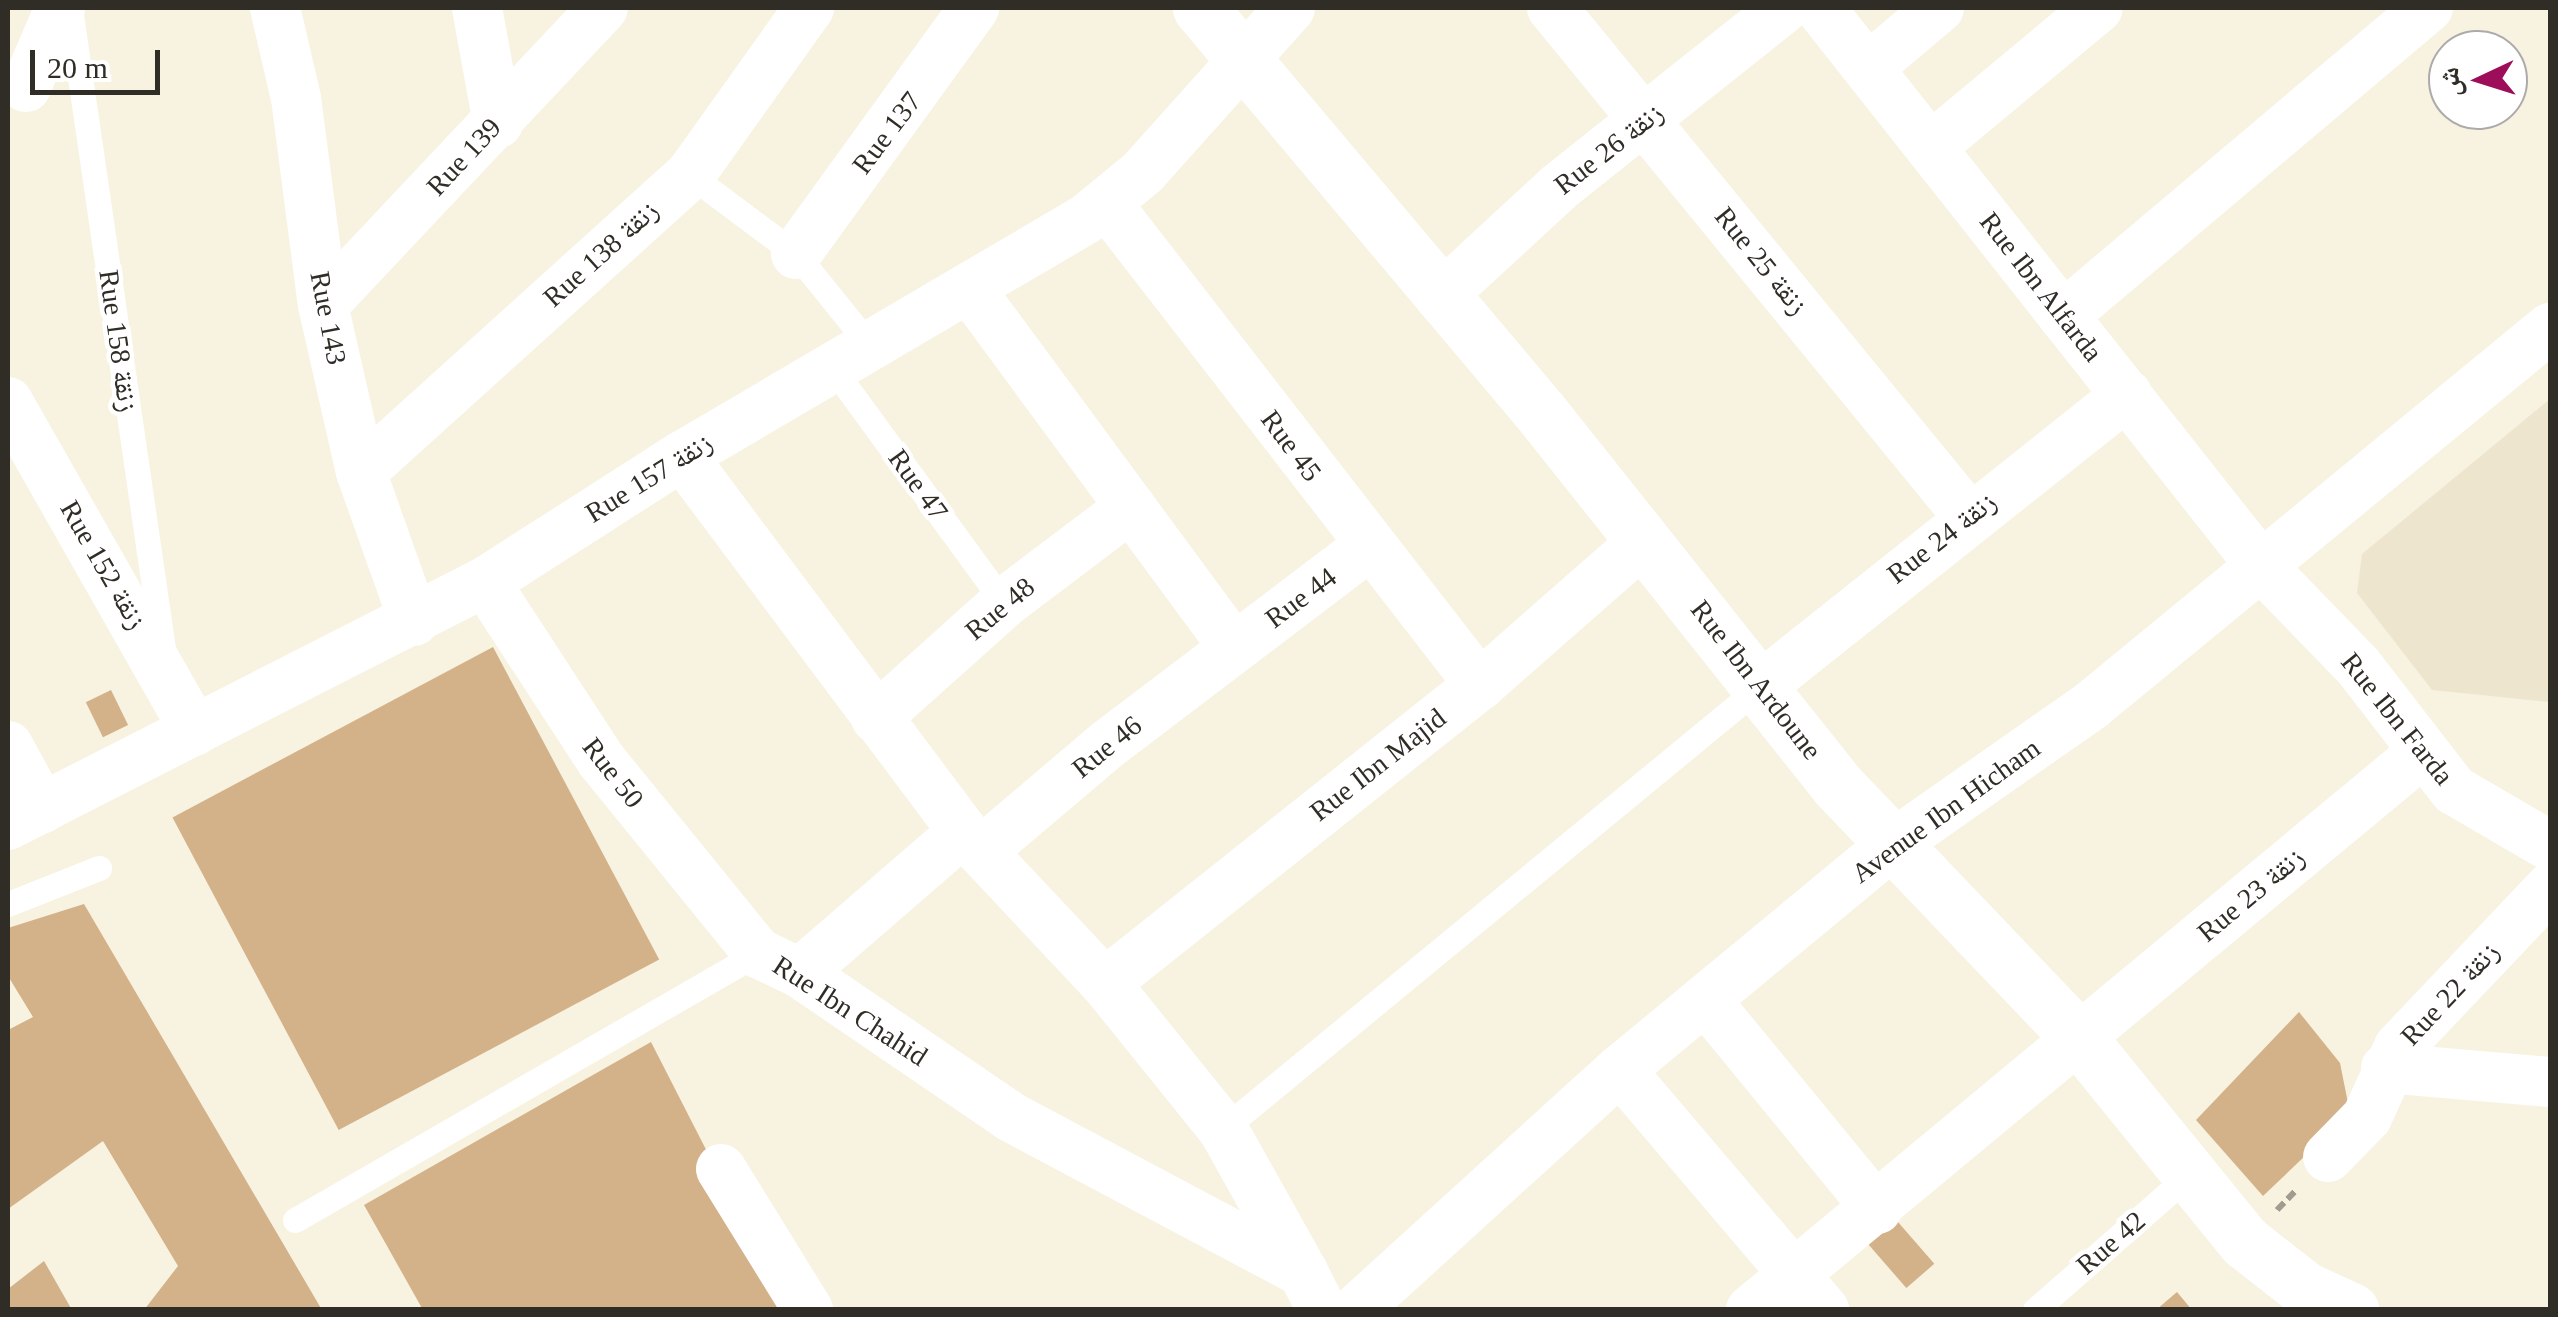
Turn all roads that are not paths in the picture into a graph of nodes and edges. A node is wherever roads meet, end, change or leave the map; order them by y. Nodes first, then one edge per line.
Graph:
1 (60, 8) edge
2 (70, 8) edge
3 (275, 8) edge
4 (477, 8) edge
5 (604, 8) edge
6 (809, 8) edge
7 (974, 8) edge
8 (1200, 8) edge
9 (1290, 8) edge
10 (1552, 8) edge
11 (1784, 8) edge
12 (1820, 8) edge
13 (1939, 8) edge
14 (2098, 8) edge
15 (2428, 8) edge
16 (1238, 59) junction
17 (1868, 68) junction
18 (16, 72) edge
19 (1646, 120) junction
20 (498, 123) junction
21 (1931, 147) junction
22 (690, 174) junction
23 (1107, 204) junction
24 (796, 254) junction
25 (969, 288) junction
26 (1440, 297) junction
27 (323, 305) junction
28 (2064, 316) junction
29 (2550, 328) edge
30 (852, 357) junction
31 (2127, 395) junction
32 (8, 402) edge
33 (682, 456) junction
34 (361, 472) junction
35 (1131, 507) junction
36 (1968, 516) junction
37 (1645, 540) junction
38 (1368, 547) junction
39 (2262, 567) junction
40 (484, 582) junction
41 (1004, 603) junction
42 (414, 621) junction
43 (1234, 648) junction
44 (167, 674) junction
45 (1480, 686) junction
46 (1761, 686) junction
47 (876, 718) junction
48 (195, 730) junction
49 (8, 746) edge
50 (2422, 753) junction
51 (25, 817) edge
52 (973, 841) junction
53 (1892, 845) junction
54 (2550, 846) edge
55 (99, 868) dead end
56 (2550, 888) edge
57 (8, 904) edge
58 (779, 963) junction
59 (1104, 983) junction
60 (1707, 1002) junction
61 (2079, 1038) junction
62 (2386, 1068) junction
63 (1620, 1070) junction
64 (2550, 1082) edge
65 (1223, 1129) junction
66 (2328, 1157) road end
67 (721, 1169) dead end
68 (2187, 1177) junction
69 (1877, 1208) junction
70 (295, 1220) dead end
71 (1809, 1292) edge
72 (1333, 1302) edge
73 (808, 1310) edge
74 (1751, 1310) edge
75 (2035, 1310) edge
76 (2351, 1310) edge

1 - 18 street
2 - 44 lane, Rue 158 زنقة
3 - 27 street, Rue 143
4 - 20 street
5 - 20 street, Rue 139
6 - 22 street, Rue 138 زنقة
7 - 24 street, Rue 137
8 - 16 street, Rue Ibn Ardoune
9 - 16 street, Rue 157 زنقة
10 - 19 street, Rue 25 زنقة
11 - 19 street, Rue 26 زنقة
12 - 17 street, Rue Ibn Alfarda
13 - 17 street
14 - 21 street
15 - 28 street
16 - 23 street, Rue 157 زنقة
16 - 26 street, Rue Ibn Ardoune
17 - 21 street, Rue Ibn Alfarda
19 - 26 street, Rue 26 زنقة
19 - 36 street, Rue 25 زنقة
20 - 27 street, Rue 139
21 - 28 street, Rue Ibn Alfarda
22 - 24 lane, Rue 47
22 - 34 street, Rue 138 زنقة
23 - 25 street, Rue 157 زنقة
23 - 38 street, Rue 45
24 - 30 lane, Rue 47
25 - 30 street, Rue 157 زنقة
25 - 35 street
26 - 37 street, Rue Ibn Ardoune
27 - 34 street, Rue 143
28 - 31 street, Rue Ibn Alfarda
29 - 39 street, Avenue Ibn Hicham
30 - 33 street, Rue 157 زنقة
30 - 41 lane, Rue 47
31 - 36 street, Rue 24 زنقة
31 - 39 street, Rue Ibn Alfarda
32 - 44 street, Rue 152 زنقة
33 - 40 street, Rue 157 زنقة
33 - 47 street
34 - 42 street, Rue 143
35 - 41 street, Rue 48
35 - 43 street
36 - 46 street, Rue 24 زنقة
37 - 45 street, Rue Ibn Majid
37 - 46 street, Rue Ibn Ardoune
38 - 43 street, Rue 44
38 - 45 street, Rue 45
39 - 50 street, Rue Ibn Farda
39 - 53 street, Avenue Ibn Hicham
40 - 42 street, Rue 157 زنقة
40 - 58 street, Rue 50
41 - 47 street, Rue 48
42 - 48 street, Rue 157 زنقة
43 - 52 street, Rue 46
44 - 48 street, Rue 152 زنقة
45 - 59 street, Rue Ibn Majid
46 - 53 street, Rue Ibn Ardoune
46 - 65 lane
47 - 52 street
48 - 51 street, Rue 157 زنقة
49 - 51 street
50 - 54 street, Rue Ibn Farda
50 - 61 street, Rue 23 زنقة
52 - 58 street, Rue 46
52 - 59 street
53 - 60 street, Avenue Ibn Hicham
53 - 61 street, Rue Ibn Ardoune
55 - 57 lane
56 - 62 street, Rue 22 زنقة
58 - 70 lane, Rue Ibn Chahid
58 - 72 street, Rue Ibn Chahid
59 - 65 street
60 - 63 street, Avenue Ibn Hicham
60 - 69 street
61 - 68 street, Rue Ibn Ardoune
61 - 69 street, Rue 23 زنقة
62 - 64 street
62 - 66 street, Rue 22 زنقة
63 - 71 street
63 - 72 street, Avenue Ibn Hicham
65 - 72 street
67 - 73 street
68 - 75 lane, Rue 42
68 - 76 street, Rue Ibn Ardoune
69 - 71 street, Rue 23 زنقة
71 - 74 street, Rue 23 زنقة

